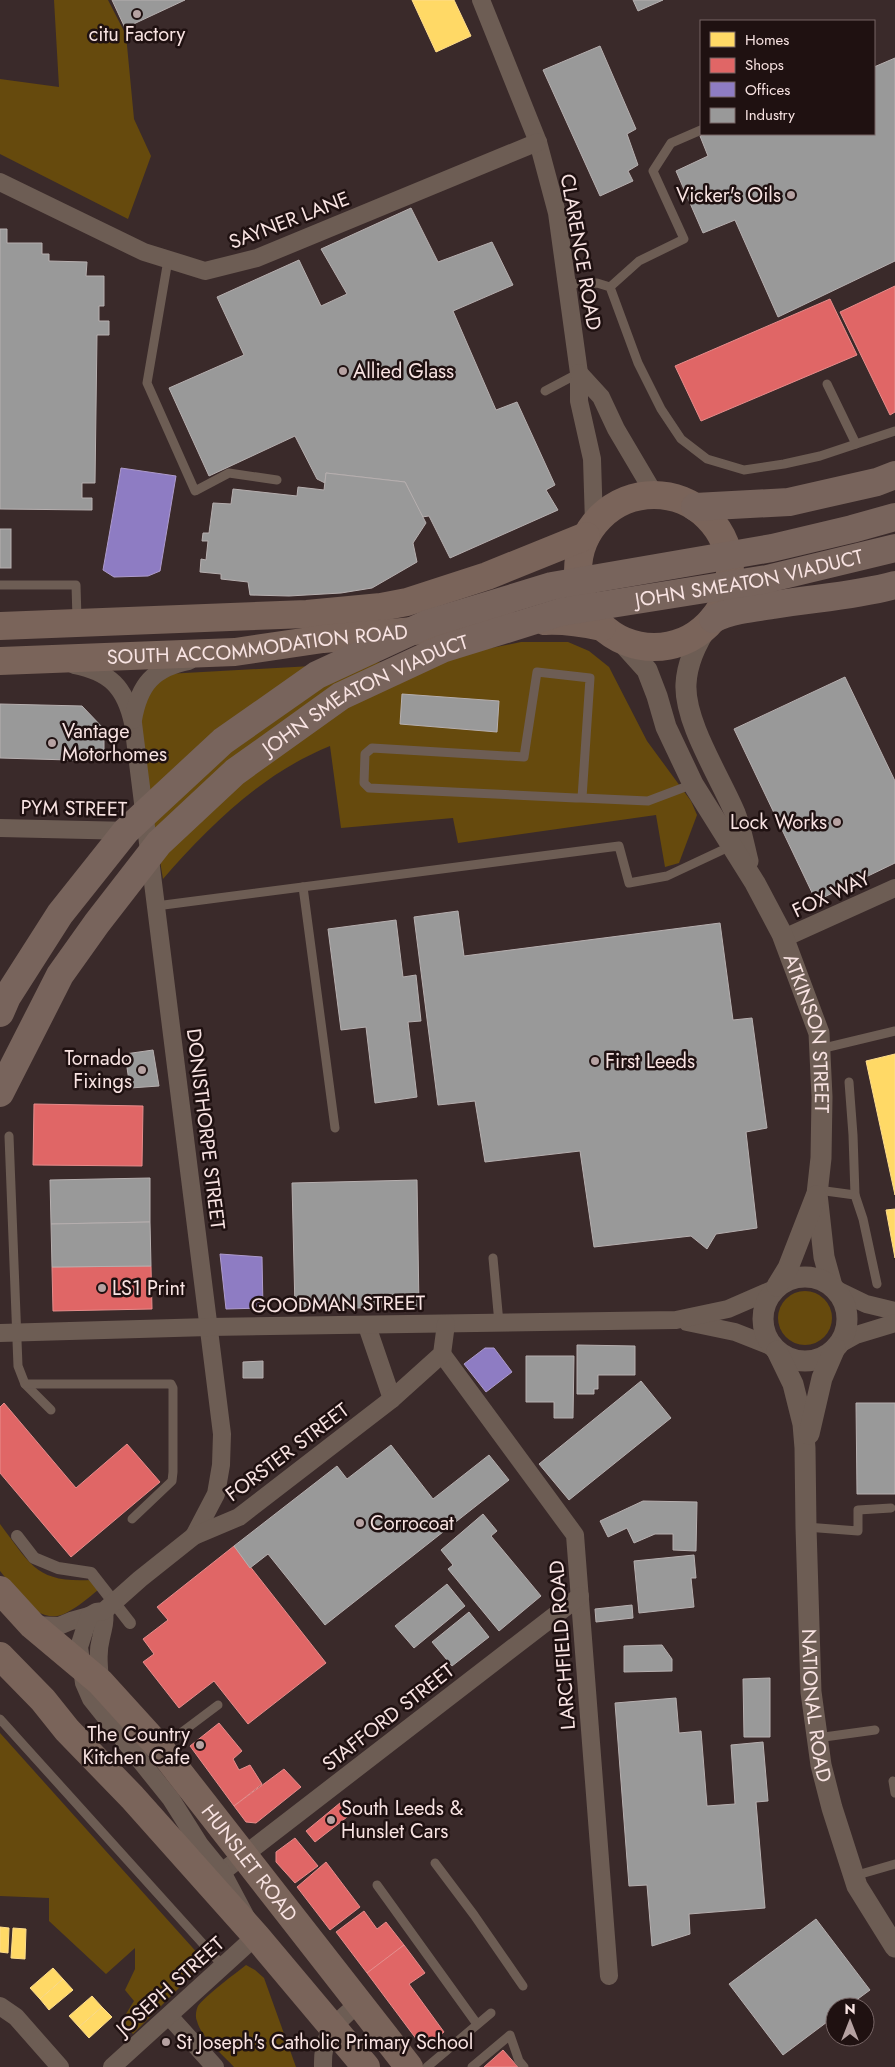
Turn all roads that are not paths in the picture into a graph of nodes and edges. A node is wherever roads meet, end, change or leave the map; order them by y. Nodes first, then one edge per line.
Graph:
1 (481, 0) edge
2 (700, 130) edge
3 (538, 142) junction
4 (0, 182) edge
5 (168, 260) junction
6 (568, 284) junction
7 (610, 287) junction
8 (579, 373) junction
9 (827, 384) dead end
10 (545, 391) dead end
11 (895, 431) edge
12 (856, 444) junction
13 (895, 475) edge
14 (278, 480) dead end
15 (655, 495) junction
16 (695, 507) junction
17 (895, 517) edge
18 (590, 530) junction
19 (895, 548) edge
20 (0, 585) edge
21 (895, 585) edge
22 (711, 621) junction
23 (77, 622) junction
24 (0, 626) edge
25 (611, 634) junction
26 (235, 652) junction
27 (31, 660) junction
28 (0, 661) edge
29 (133, 723) junction
30 (693, 784) junction
31 (582, 798) junction
32 (0, 828) edge
33 (147, 832) junction
34 (731, 846) junction
35 (754, 883) junction
36 (303, 887) junction
37 (895, 888) edge
38 (156, 906) junction
39 (784, 938) junction
40 (0, 1013) edge
41 (895, 1031) edge
42 (820, 1049) junction
43 (849, 1082) dead end
44 (0, 1093) edge
45 (335, 1128) dead end
46 (9, 1136) dead end
47 (817, 1192) junction
48 (855, 1195) junction
49 (492, 1258) dead end
50 (877, 1284) dead end
51 (833, 1287) junction
52 (776, 1288) junction
53 (895, 1311) edge
54 (676, 1320) junction
55 (499, 1323) junction
56 (895, 1323) edge
57 (446, 1324) junction
58 (367, 1326) junction
59 (209, 1327) junction
60 (0, 1333) edge
61 (18, 1333) junction
62 (837, 1346) junction
63 (775, 1349) junction
64 (442, 1354) junction
65 (25, 1384) junction
66 (392, 1399) junction
67 (51, 1410) dead end
68 (806, 1448) junction
69 (891, 1508) dead end
70 (132, 1519) dead end
71 (806, 1527) junction
72 (17, 1536) dead end
73 (194, 1536) junction
74 (0, 1590) edge
75 (580, 1596) junction
76 (102, 1610) junction
77 (32, 1624) junction
78 (130, 1624) dead end
79 (0, 1656) edge
80 (91, 1674) junction
81 (218, 1705) dead end
82 (0, 1719) edge
83 (875, 1730) dead end
84 (817, 1738) junction
85 (160, 1748) junction
86 (893, 1781) dead end
87 (895, 1793) edge
88 (244, 1855) junction
89 (435, 1863) dead end
90 (895, 1864) edge
91 (222, 1872) junction
92 (854, 1876) junction
93 (378, 1885) dead end
94 (256, 1936) junction
95 (895, 1947) edge
96 (223, 1966) junction
97 (609, 1976) dead end
98 (523, 1986) dead end
99 (359, 2003) junction
100 (0, 2006) edge
101 (491, 2013) dead end
102 (168, 2016) junction
103 (478, 2024) junction
104 (332, 2026) junction
105 (60, 2067) edge
106 (112, 2067) edge
107 (215, 2067) edge
108 (323, 2067) edge
109 (366, 2067) edge
110 (408, 2067) edge
111 (427, 2067) edge
112 (472, 2067) edge
113 (524, 2067) edge

1 - 3 street, CLARENCE ROAD
2 - 7 lane
3 - 5 street, SAYNER LANE
3 - 6 street, CLARENCE ROAD
4 - 5 street, SAYNER LANE
5 - 14 lane
6 - 7 lane
6 - 8 street, CLARENCE ROAD
7 - 12 lane
8 - 10 lane
8 - 15 street
8 - 18 street, CLARENCE ROAD
9 - 12 lane
11 - 12 lane
13 - 16 highway
15 - 16 main road, SOUTH ACCOMMODATION ROAD
15 - 18 main road, SOUTH ACCOMMODATION ROAD
16 - 22 main road, SOUTH ACCOMMODATION ROAD
17 - 40 highway, JOHN SMEATON VIADUCT, bridge
18 - 23 main road, SOUTH ACCOMMODATION ROAD
18 - 25 main road
19 - 44 highway, JOHN SMEATON VIADUCT, bridge
20 - 23 lane
21 - 22 highway
22 - 25 main road, SOUTH ACCOMMODATION ROAD
22 - 35 street, ATKINSON STREET
23 - 24 main road, SOUTH ACCOMMODATION ROAD
25 - 26 main road, SOUTH ACCOMMODATION ROAD
25 - 30 street, ATKINSON STREET
26 - 27 main road, SOUTH ACCOMMODATION ROAD
26 - 29 street, DONISTHORPE STREET
27 - 28 main road, SOUTH ACCOMMODATION ROAD
27 - 29 street, DONISTHORPE STREET
29 - 33 street, DONISTHORPE STREET
30 - 31 lane
30 - 34 street, ATKINSON STREET
31 - 31 lane
32 - 33 street, PYM STREET
33 - 38 street, DONISTHORPE STREET
34 - 35 street, ATKINSON STREET
34 - 36 lane
35 - 39 street, ATKINSON STREET
36 - 38 lane
36 - 45 lane
37 - 39 street, FOX WAY
38 - 59 street, DONISTHORPE STREET
39 - 42 street, ATKINSON STREET
41 - 42 lane
42 - 47 street, ATKINSON STREET
43 - 48 lane
46 - 61 lane
47 - 48 lane
47 - 51 street, ATKINSON STREET
47 - 52 street, ATKINSON STREET
48 - 50 lane
49 - 55 lane
51 - 52 street
51 - 53 street
51 - 62 street
52 - 54 street, GOODMAN STREET
52 - 63 street
54 - 55 street, GOODMAN STREET
54 - 63 street, GOODMAN STREET
55 - 57 street, GOODMAN STREET
56 - 62 street
57 - 58 street, GOODMAN STREET
57 - 64 street
58 - 59 street, GOODMAN STREET
58 - 66 street
59 - 61 street, GOODMAN STREET
59 - 73 street, DONISTHORPE STREET
60 - 61 street, GOODMAN STREET
61 - 65 lane
62 - 63 street
62 - 68 street, NATIONAL ROAD
63 - 68 street, NATIONAL ROAD
64 - 66 street, FORSTER STREET
64 - 75 street, LARCHFIELD ROAD
65 - 67 lane
65 - 70 lane
66 - 73 street, FORSTER STREET
68 - 71 street, NATIONAL ROAD
69 - 71 lane
71 - 84 street, NATIONAL ROAD
72 - 76 street
73 - 76 street, FORSTER STREET
74 - 77 main road, HUNSLET ROAD
75 - 88 street, STAFFORD STREET
75 - 97 street, LARCHFIELD ROAD
76 - 77 street, FORSTER STREET
76 - 78 street
76 - 80 street
76 - 80 street, FORSTER STREET
77 - 80 main road, HUNSLET ROAD
79 - 94 main road, HUNSLET ROAD
80 - 85 main road, HUNSLET ROAD
80 - 91 street, HUNSLET ROAD
81 - 85 lane
82 - 96 lane
83 - 84 lane
84 - 92 street, NATIONAL ROAD
85 - 88 main road, HUNSLET ROAD
86 - 87 lane
88 - 91 street, STAFFORD STREET
88 - 99 main road, HUNSLET ROAD
89 - 98 lane
90 - 92 lane
91 - 94 street, HUNSLET ROAD
92 - 95 street, NATIONAL ROAD
93 - 103 lane
94 - 96 street, JOSEPH STREET
94 - 104 main road, HUNSLET ROAD
96 - 102 street, JOSEPH STREET
99 - 104 street
99 - 110 main road, HUNSLET ROAD
100 - 105 street
101 - 103 lane
102 - 106 street, JOSEPH STREET
102 - 107 street
103 - 111 lane
104 - 108 street
104 - 109 main road, HUNSLET ROAD
112 - 113 lane

